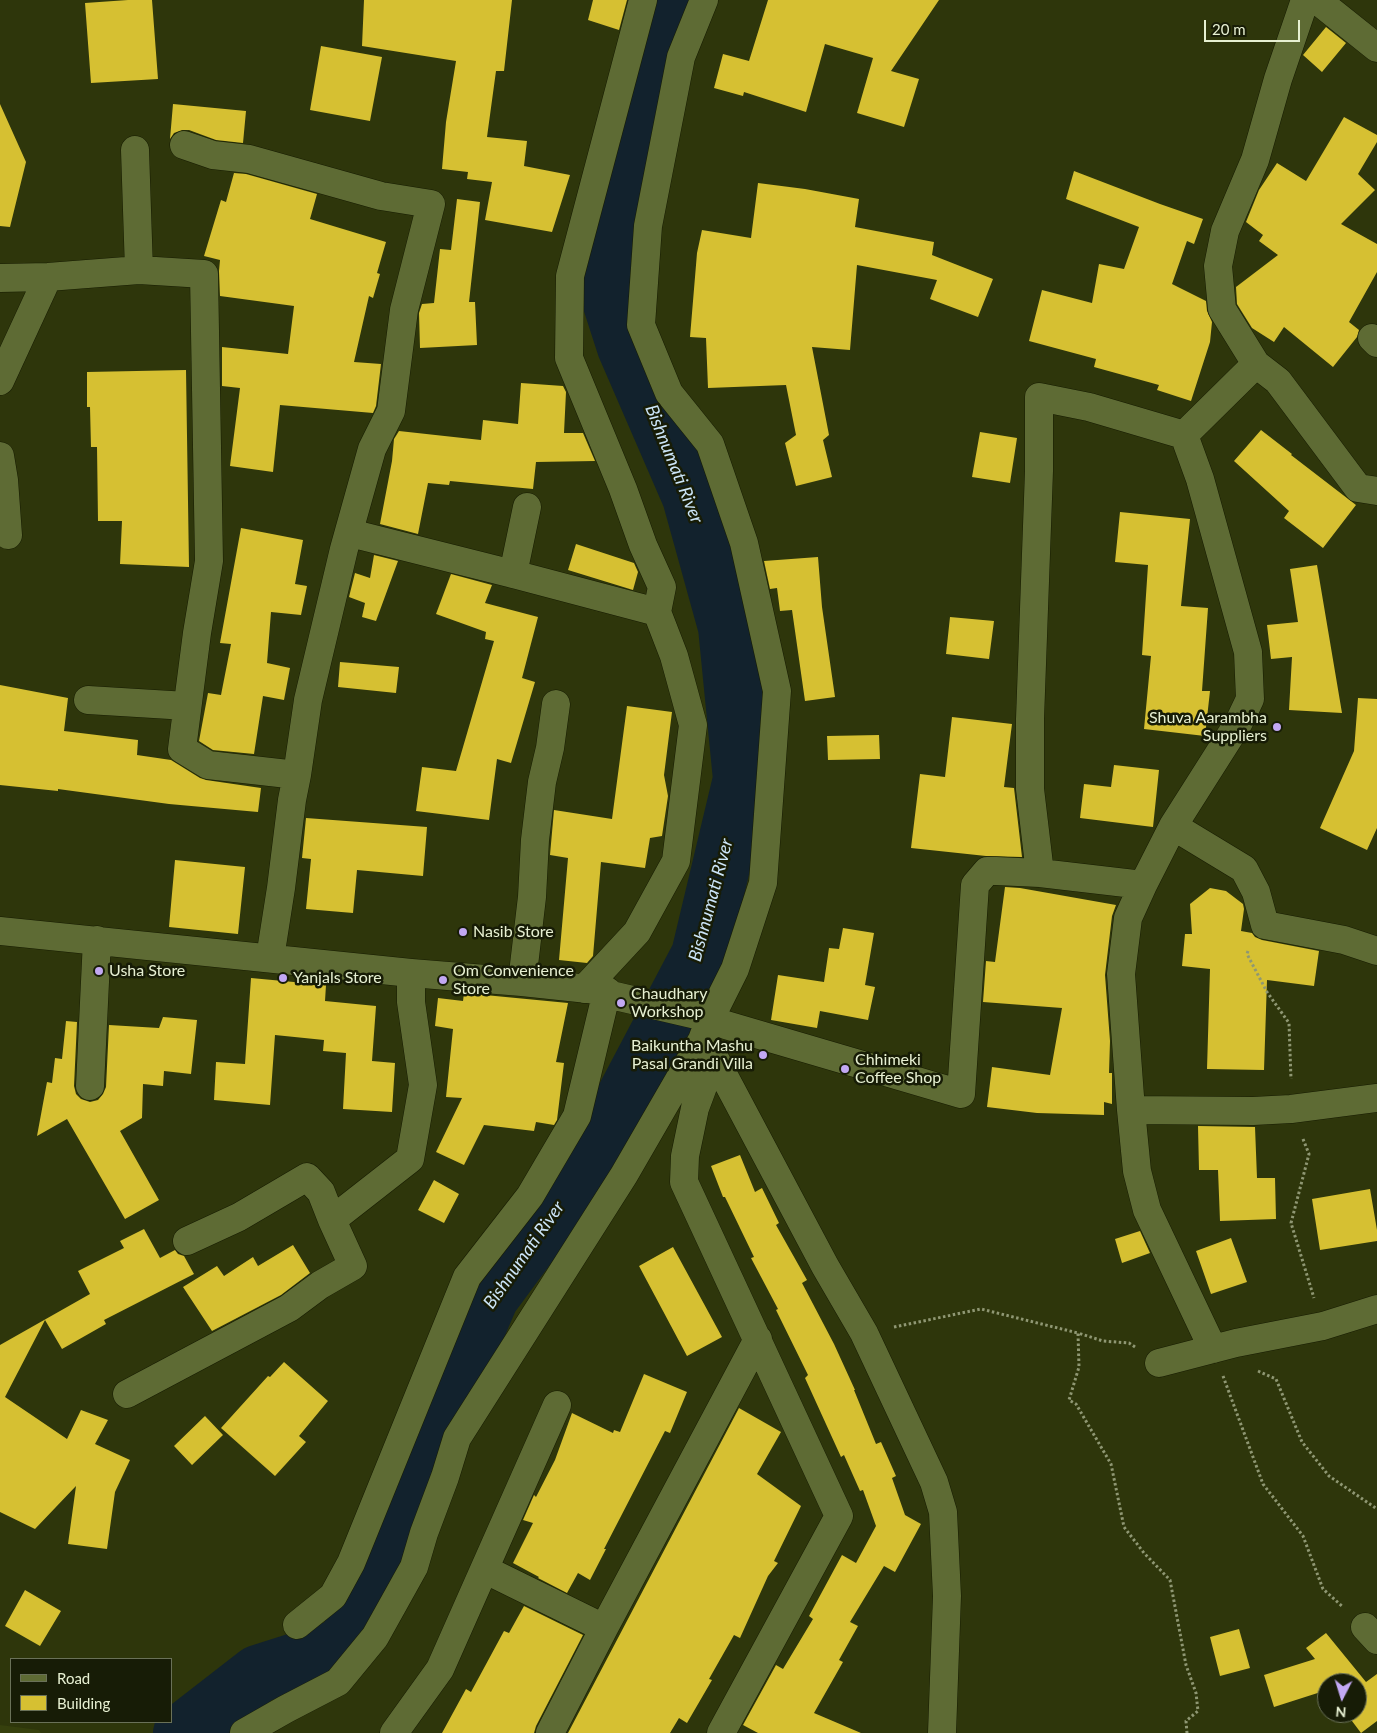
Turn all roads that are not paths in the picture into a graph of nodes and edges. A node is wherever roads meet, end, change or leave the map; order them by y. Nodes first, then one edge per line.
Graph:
1 (643, 0) edge
2 (704, 0) edge
3 (1305, 0) edge
4 (1317, 0) edge
5 (1377, 48) edge
6 (184, 145) dead end
7 (135, 150) dead end
8 (139, 270) junction
9 (48, 277) junction
10 (0, 278) edge
11 (1256, 364) junction
12 (0, 381) edge
13 (1184, 436) junction
14 (0, 456) edge
15 (1377, 491) edge
16 (527, 507) dead end
17 (350, 533) junction
18 (8, 535) dead end
19 (513, 574) junction
20 (657, 612) junction
21 (88, 700) dead end
22 (556, 704) dead end
23 (188, 706) junction
24 (297, 775) junction
25 (1173, 826) junction
26 (1040, 873) junction
27 (1143, 884) junction
28 (0, 931) edge
29 (98, 940) junction
30 (1377, 951) edge
31 (270, 958) junction
32 (411, 974) junction
33 (522, 982) junction
34 (601, 991) junction
35 (707, 1033) junction
36 (90, 1086) dead end
37 (1377, 1098) edge
38 (1131, 1110) junction
39 (332, 1220) junction
40 (187, 1241) dead end
41 (1377, 1309) edge
42 (758, 1339) junction
43 (1224, 1346) junction
44 (1159, 1363) road end
45 (127, 1394) dead end
46 (557, 1405) dead end
47 (486, 1570) junction
48 (297, 1625) dead end
49 (604, 1628) junction
50 (244, 1733) edge
51 (394, 1733) edge
52 (550, 1733) edge
53 (721, 1733) edge
54 (942, 1733) edge

1 - 20 street
2 - 35 street
3 - 11 street
4 - 5 street
6 - 17 street
7 - 8 street
8 - 9 street
8 - 23 street
9 - 10 street
9 - 12 street
11 - 13 street
11 - 15 street
13 - 25 street
13 - 26 street
14 - 18 street
16 - 19 street
17 - 19 street
17 - 24 street
19 - 20 street
20 - 34 street
21 - 23 street
22 - 33 street
23 - 24 street
24 - 31 street
25 - 27 street
25 - 30 street
26 - 27 street
26 - 35 street
27 - 38 street
28 - 29 street
29 - 31 street
29 - 36 street
31 - 32 street
32 - 33 street
32 - 39 street
33 - 34 street
34 - 35 street
34 - 48 street
35 - 42 street
35 - 50 street
35 - 54 street
37 - 38 street
38 - 43 street
39 - 40 street
39 - 45 street
41 - 43 street
42 - 49 street
42 - 53 street
43 - 44 street
46 - 47 street
47 - 49 street
47 - 51 street
49 - 52 street

